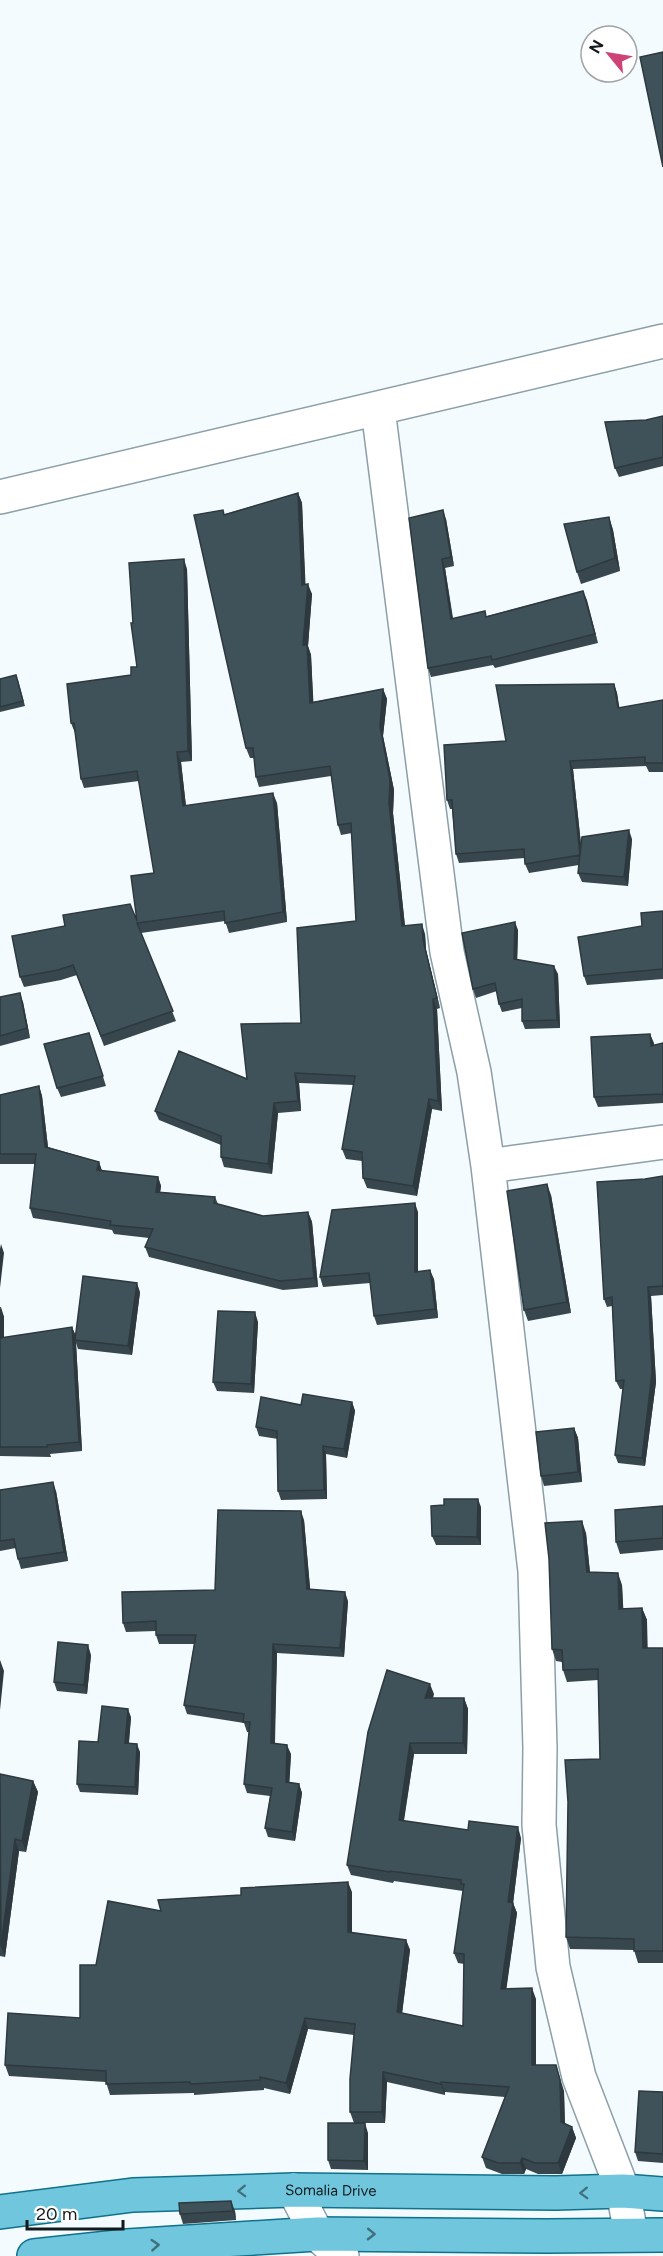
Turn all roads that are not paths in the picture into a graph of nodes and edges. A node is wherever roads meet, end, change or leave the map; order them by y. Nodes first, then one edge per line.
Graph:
1 (663, 341) edge
2 (378, 409) junction
3 (0, 496) edge
4 (663, 1142) edge
5 (488, 1166) junction
6 (294, 2190) junction
7 (623, 2192) junction
8 (663, 2194) edge
9 (0, 2212) edge
10 (317, 2234) junction
11 (631, 2234) junction
12 (663, 2235) edge
13 (34, 2256) edge
14 (342, 2256) edge

1 - 2 street
2 - 3 street
2 - 5 street
4 - 5 street
5 - 7 street
7 -> 6 main road, Somalia Drive
6 -> 9 main road, Somalia Drive
6 - 10 street
7 - 8 main road, Somalia Drive
7 - 11 street
10 -> 11 main road
13 -> 10 main road
10 - 14 street
11 - 12 main road

